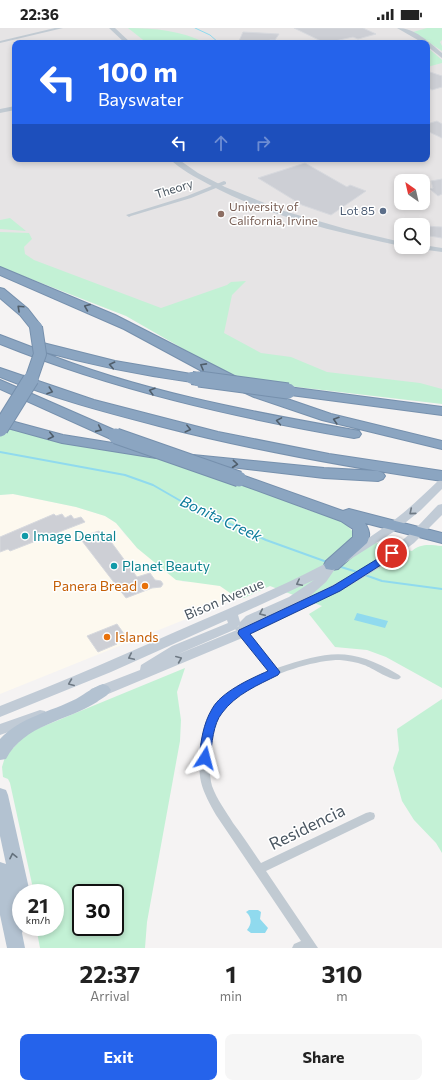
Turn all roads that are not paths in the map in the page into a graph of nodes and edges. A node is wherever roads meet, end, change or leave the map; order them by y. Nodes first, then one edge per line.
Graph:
1 (61, 28) edge
2 (400, 28) edge
3 (109, 29) edge
4 (117, 40) edge
5 (124, 40) edge
6 (423, 40) edge
7 (0, 42) edge
8 (430, 46) edge
9 (442, 56) edge
10 (12, 109) edge
11 (0, 111) edge
12 (179, 162) edge
13 (188, 162) edge
14 (221, 184) junction
15 (129, 215) dead end
16 (394, 237) edge
17 (394, 243) edge
18 (430, 243) edge
19 (442, 245) edge
20 (430, 248) edge
21 (442, 250) edge
22 (0, 272) edge
23 (0, 292) edge
24 (0, 334) edge
25 (0, 339) edge
26 (0, 372) edge
27 (0, 384) edge
28 (442, 411) edge
29 (0, 422) edge
30 (0, 429) edge
31 (442, 445) edge
32 (442, 476) edge
33 (442, 479) edge
34 (442, 483) edge
35 (297, 498) junction
36 (442, 508) edge
37 (387, 531) junction
38 (418, 532) junction
39 (442, 538) edge
40 (332, 565) junction
41 (231, 614) junction
42 (243, 633) junction
43 (275, 672) junction
44 (396, 677) dead end
45 (132, 678) junction
46 (104, 690) junction
47 (0, 712) edge
48 (0, 730) edge
49 (0, 754) edge
50 (0, 795) edge
51 (370, 816) dead end
52 (259, 869) junction
53 (0, 870) edge
54 (19, 884) edge
55 (15, 941) edge
56 (306, 946) edge

1 - 7 street
2 - 6 street
3 - 4 street
3 - 5 street
8 - 9 street
10 - 11 street
12 - 14 street
13 - 14 street
14 - 15 street, Theory
14 - 16 street
14 - 17 street
18 - 19 street
20 - 21 street
31 -> 22 highway
30 -> 23 highway, bridge
28 -> 24 highway, bridge
31 -> 25 highway
26 -> 32 highway
27 -> 35 highway, bridge
29 -> 33 highway
34 -> 37 main road, Bison Avenue
35 - 37 highway
35 - 40 highway
36 - 38 main road
37 - 38 highway
37 - 40 main road, Bison Avenue
38 - 39 highway
38 - 42 main road
40 -> 41 main road, Bison Avenue
40 -> 42 main road
41 - 42 street
41 - 45 main road
41 -> 47 main road, Bison Avenue
42 - 43 street
45 -> 42 main road
43 - 44 street
43 - 52 street
45 - 46 main road
46 - 48 main road
46 - 49 main road
54 -> 50 main road
51 - 52 street, Residencia
52 - 56 street
53 - 55 main road

